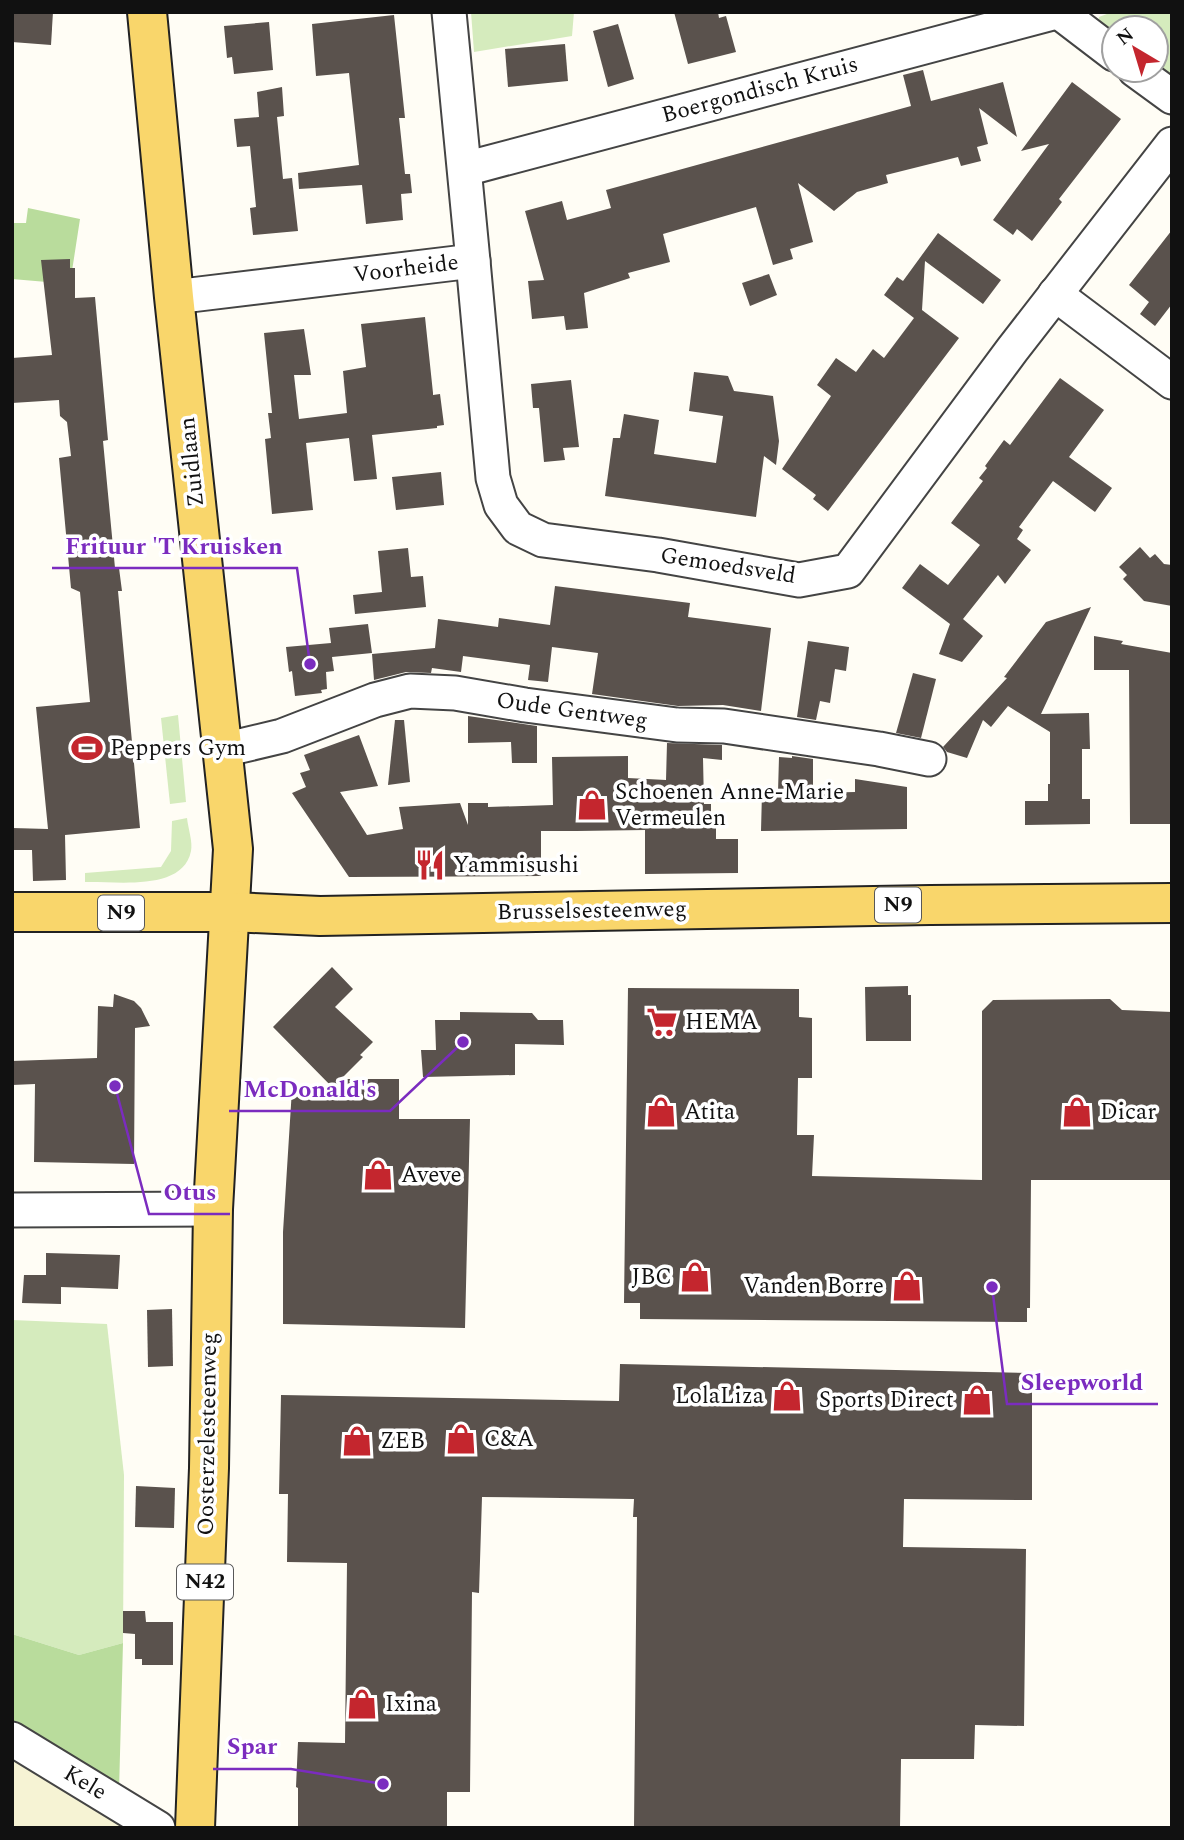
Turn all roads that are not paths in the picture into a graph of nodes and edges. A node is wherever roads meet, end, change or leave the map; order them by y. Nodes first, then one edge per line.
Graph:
1 (147, 12) edge
2 (449, 12) edge
3 (1057, 12) edge
4 (1100, 44) edge
5 (1154, 84) edge
6 (1172, 97) edge
7 (1172, 144) edge
8 (464, 169) junction
9 (473, 261) junction
10 (1055, 294) junction
11 (174, 297) junction
12 (1172, 382) edge
13 (223, 750) junction
14 (929, 760) dead end
15 (1172, 903) edge
16 (12, 912) edge
17 (231, 912) junction
18 (213, 1209) junction
19 (12, 1210) edge
20 (12, 1739) edge
21 (158, 1828) edge
22 (195, 1828) edge

1 - 11 main road, Zuidlaan
2 - 8 street, Voorheide
3 - 4 street
3 - 8 street, Boergondisch Kruis
5 - 6 street
7 - 10 street, Gemoedsveld
8 - 9 street, Voorheide
9 - 10 street, Gemoedsveld
9 - 11 street, Voorheide
10 - 12 street
11 - 13 main road, Zuidlaan
13 - 14 street, Oude Gentweg
13 - 17 main road, Zuidlaan
15 - 17 main road, Brusselsesteenweg / N9
16 - 17 main road, Brusselsesteenweg / N9
17 - 18 main road, Oosterzelesteenweg / N42
18 - 19 street
18 - 22 main road, Oosterzelesteenweg / N42
20 - 21 street, Kele

